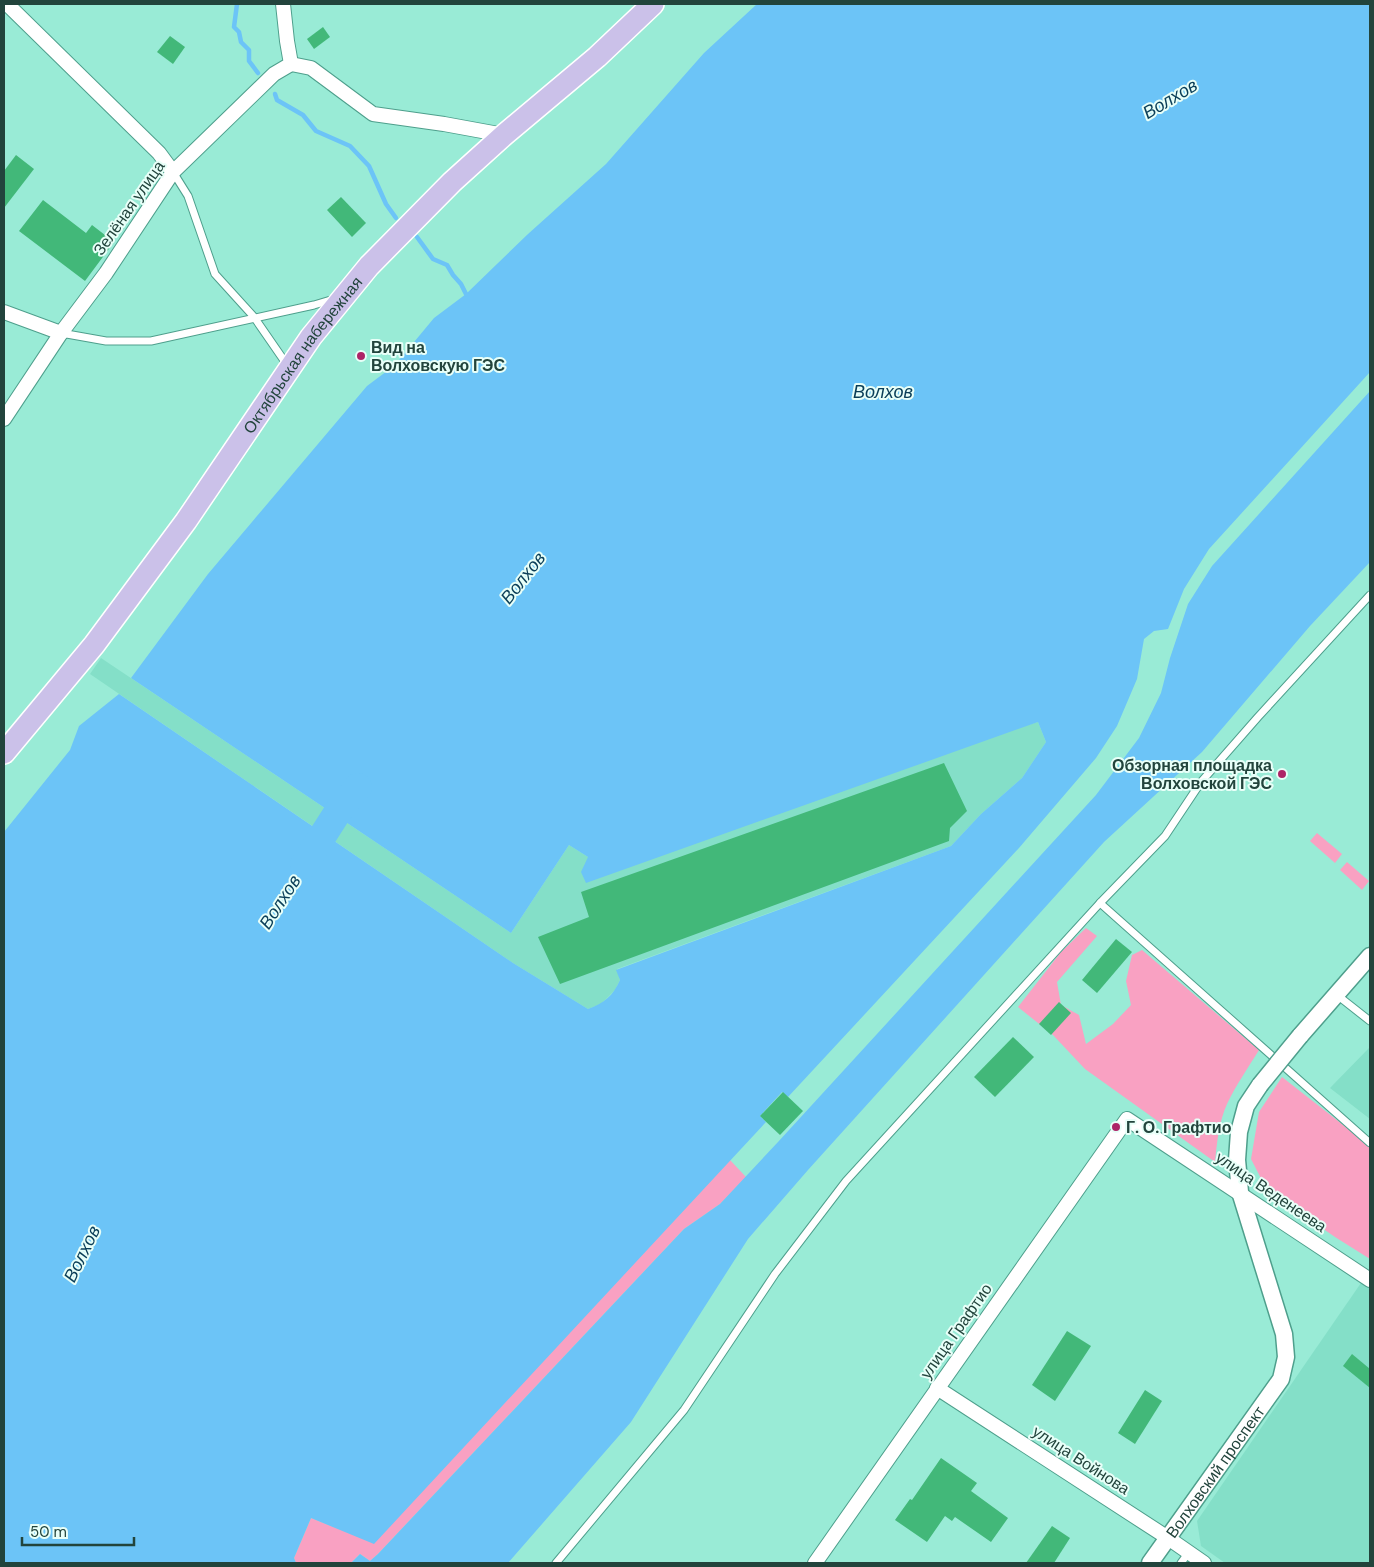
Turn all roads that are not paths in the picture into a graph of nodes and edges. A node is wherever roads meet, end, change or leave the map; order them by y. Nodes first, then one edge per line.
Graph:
1 (7, 4) edge
2 (283, 4) edge
3 (654, 4) edge
4 (291, 64) junction
5 (504, 135) junction
6 (173, 172) junction
7 (344, 296) junction
8 (4, 312) edge
9 (254, 317) junction
10 (61, 333) junction
11 (287, 374) junction
12 (4, 419) edge
13 (1370, 595) edge
14 (4, 754) edge
15 (1100, 903) junction
16 (1370, 956) edge
17 (1336, 995) junction
18 (1370, 1022) edge
19 (1127, 1119) joint
20 (1370, 1143) edge
21 (1240, 1192) junction
22 (1370, 1280) edge
23 (937, 1388) junction
24 (1168, 1538) junction
25 (1185, 1558) edge
26 (556, 1563) edge
27 (814, 1563) edge
28 (1150, 1563) edge
29 (1204, 1563) edge

1 - 6 street
2 - 4 street
3 - 5 main road, Октябрьская набережная
4 - 5 street
4 - 6 street, Зелёная улица
5 - 7 main road, Октябрьская набережная
6 - 9 lane
6 - 10 street, Зелёная улица
7 - 9 lane
7 - 11 main road, Октябрьская набережная
8 - 10 street
9 - 10 lane
9 - 11 lane
10 - 12 street, Зелёная улица
11 - 14 main road, Октябрьская набережная
13 - 15 lane
15 - 20 lane
15 - 26 lane
16 - 17 street
17 - 18 lane
17 - 21 street, bridge
19 - 21 street, улица Веденеева
19 - 23 street, улица Графтио
21 - 22 street, улица Веденеева
21 - 24 street, Волховский проспект
23 - 24 street, улица Войнова
23 - 27 street, улица Графтио
24 - 25 street, улица Войнова
24 - 28 street, Волховский проспект
25 - 29 street, улица Войнова

